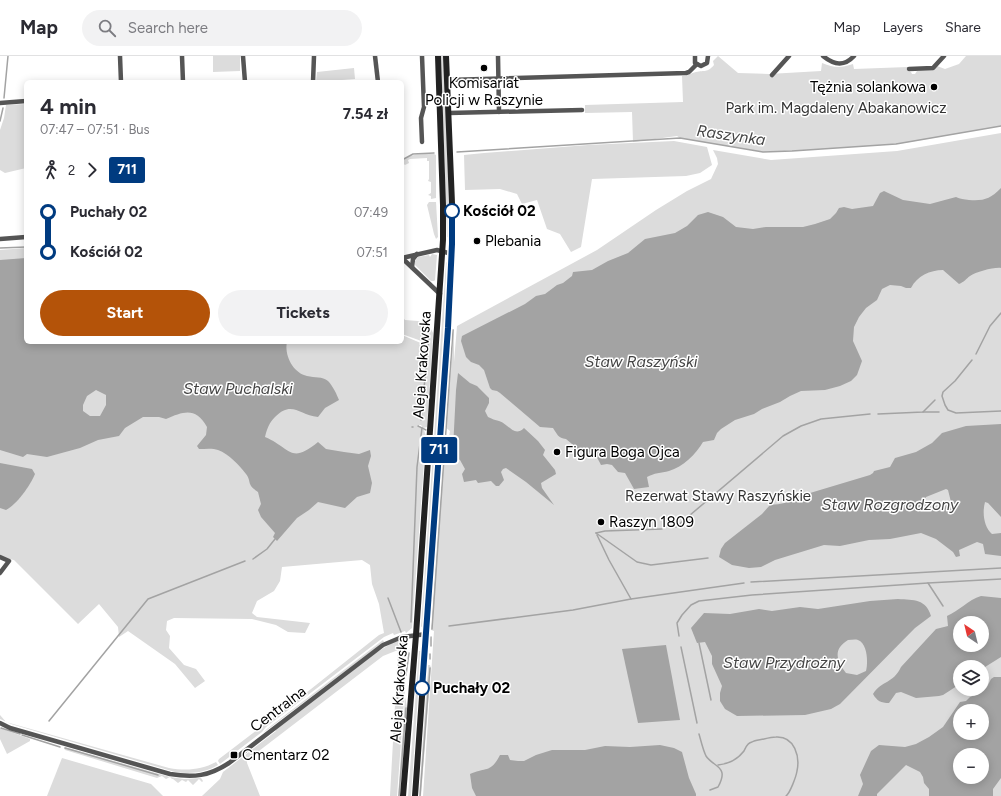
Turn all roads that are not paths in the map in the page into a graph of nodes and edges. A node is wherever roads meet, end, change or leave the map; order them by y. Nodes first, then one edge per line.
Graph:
1 (120, 56) edge
2 (182, 56) edge
3 (243, 56) edge
4 (314, 56) edge
5 (375, 56) edge
6 (422, 56) edge
7 (438, 56) edge
8 (446, 56) edge
9 (498, 56) edge
10 (694, 56) edge
11 (708, 56) edge
12 (788, 56) edge
13 (823, 56) edge
14 (854, 56) edge
15 (944, 56) edge
16 (697, 64) junction
17 (909, 69) dead end
18 (772, 75) dead end
19 (498, 79) junction
20 (122, 80) edge
21 (183, 80) edge
22 (245, 80) edge
23 (313, 80) edge
24 (378, 80) edge
25 (447, 80) junction
26 (24, 101) edge
27 (0, 103) edge
28 (582, 110) dead end
29 (499, 112) junction
30 (448, 113) junction
31 (422, 142) dead end
32 (24, 237) edge
33 (0, 238) edge
34 (443, 251) junction
35 (418, 254) junction
36 (452, 254) junction
37 (404, 258) edge
38 (404, 260) edge
39 (412, 267) junction
40 (440, 295) junction
41 (0, 557) edge
42 (0, 573) edge
43 (427, 634) junction
44 (416, 635) junction
45 (0, 723) edge
46 (403, 796) edge
47 (415, 796) edge

1 - 20 street
2 - 21 street
3 - 22 street
4 - 23 street
5 - 24 street
6 - 31 street
7 - 34 main road, Aleja Krakowska
8 - 25 main road, Aleja Krakowska
9 - 19 street
10 - 16 street
11 - 16 street
12 - 18 street
13 - 14 street
15 - 17 street
16 - 19 street
19 - 25 street
19 - 29 street
25 - 30 main road, Aleja Krakowska
26 - 27 street
28 - 29 street
29 - 30 street
30 - 36 main road, Aleja Krakowska
32 - 33 street
34 - 35 street
34 - 36 street
34 - 40 main road, Aleja Krakowska
35 - 37 street
35 - 39 street
36 - 43 main road, Aleja Krakowska
38 - 39 street
39 - 40 street
40 - 44 main road, Aleja Krakowska
41 - 42 street
43 - 44 street, Centralna
43 - 47 main road, Aleja Krakowska
44 - 45 street, Centralna
44 - 46 main road, Aleja Krakowska

